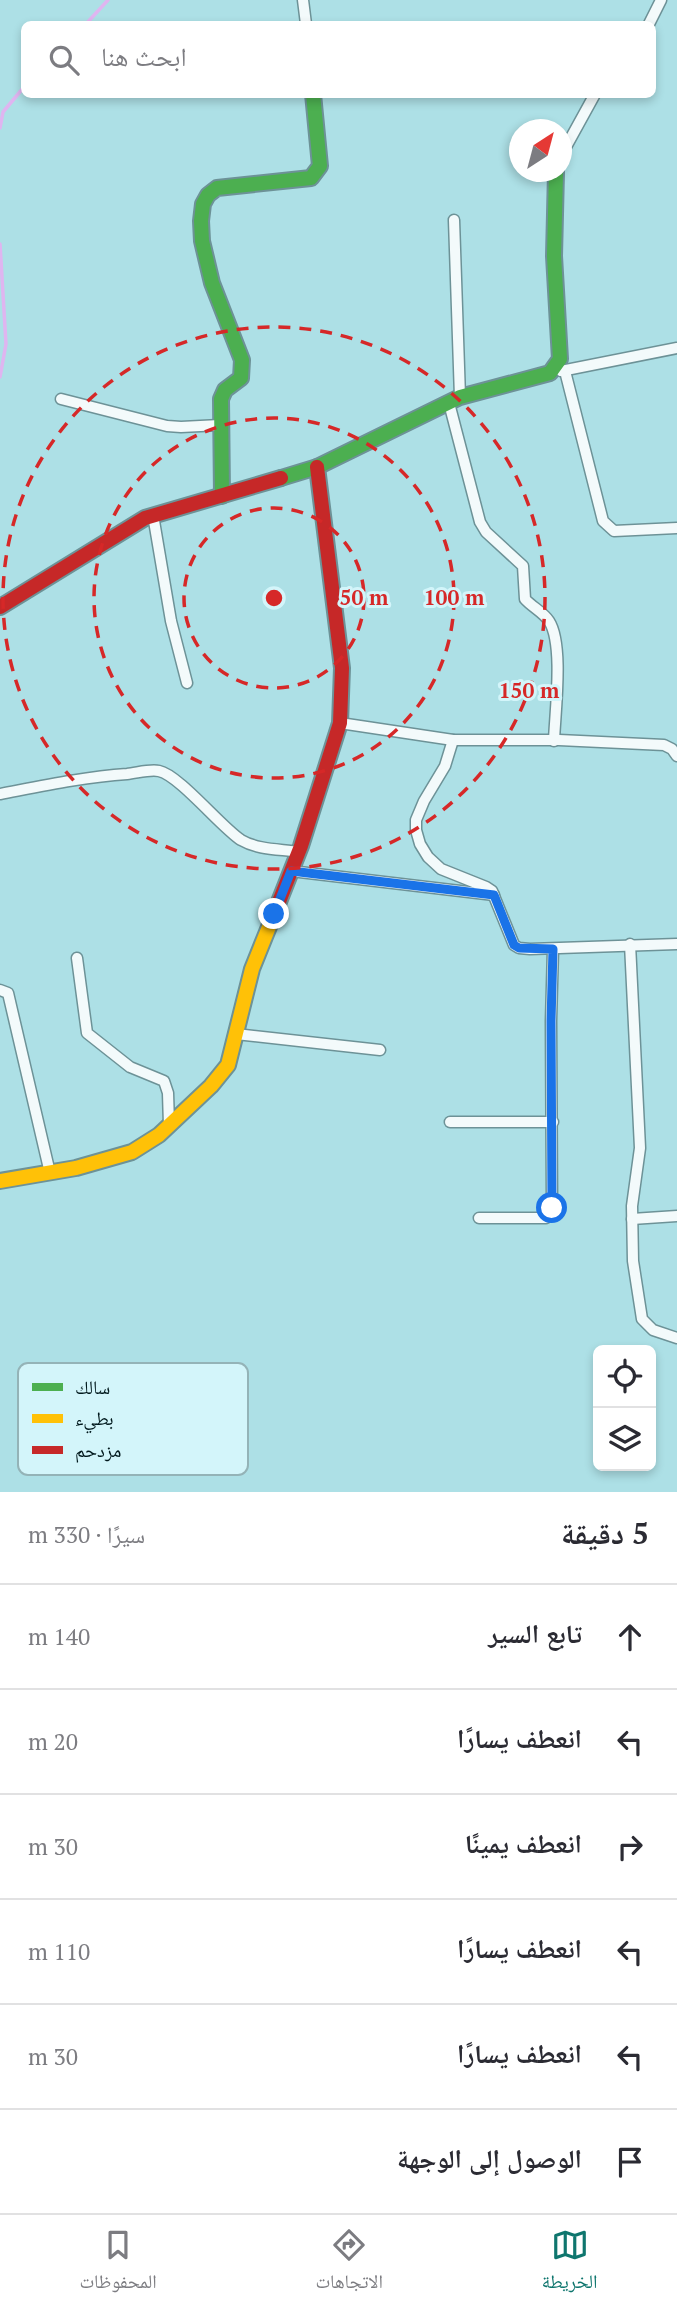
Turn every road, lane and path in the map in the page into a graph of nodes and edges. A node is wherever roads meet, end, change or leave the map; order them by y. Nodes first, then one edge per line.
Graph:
1 (303, 0) edge
2 (661, 0) edge
3 (306, 21) edge
4 (650, 21) edge
5 (313, 98) edge
6 (594, 98) edge
7 (572, 136) edge
8 (556, 182) edge
9 (454, 219) dead end
10 (677, 348) edge
11 (558, 372) junction
12 (61, 399) dead end
13 (454, 400) junction
14 (220, 425) junction
15 (317, 467) junction
16 (222, 496) junction
17 (153, 515) junction
18 (677, 528) edge
19 (0, 607) edge
20 (187, 683) dead end
21 (340, 723) junction
22 (453, 740) junction
23 (554, 741) junction
24 (677, 756) edge
25 (0, 794) edge
26 (299, 852) junction
27 (291, 871) junction
28 (494, 895) junction
29 (630, 944) junction
30 (677, 944) edge
31 (553, 949) junction
32 (77, 958) dead end
33 (0, 990) edge
34 (236, 1034) junction
35 (380, 1050) dead end
36 (450, 1122) dead end
37 (553, 1122) junction
38 (169, 1125) junction
39 (50, 1172) junction
40 (0, 1181) edge
41 (677, 1216) edge
42 (479, 1218) dead end
43 (632, 1219) junction
44 (677, 1338) edge

1 - 3 street
2 - 4 street
5 - 14 street
6 - 7 street
8 - 11 street
9 - 13 street
10 - 11 street
11 - 13 street
11 - 18 street
12 - 14 street
13 - 15 street
13 - 23 street
14 - 16 street
15 - 16 street
15 - 21 street
16 - 17 street
17 - 19 street
17 - 20 street
21 - 22 street
21 - 26 street
22 - 23 street
22 - 28 street
23 - 24 street
25 - 26 street
26 - 27 street
27 - 28 street
27 - 34 street
28 - 31 street
29 - 30 street
29 - 31 street
29 - 43 street
31 - 37 street
32 - 38 street
33 - 39 street
34 - 35 street
34 - 38 street
36 - 37 street
37 - 42 street
38 - 39 street
39 - 40 street
41 - 43 street
43 - 44 street

